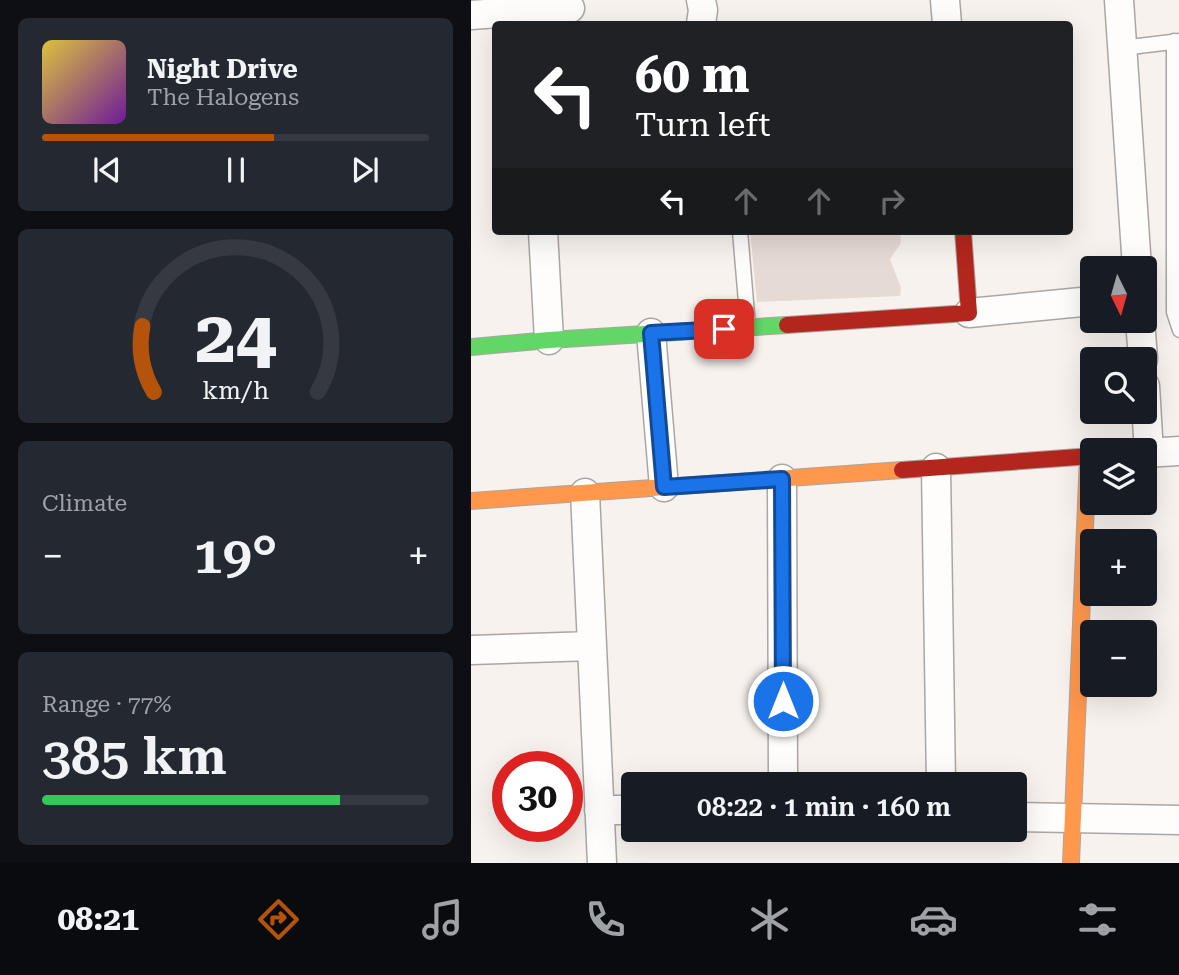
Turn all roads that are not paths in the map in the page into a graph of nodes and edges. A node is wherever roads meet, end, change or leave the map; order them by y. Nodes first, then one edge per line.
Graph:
1 (701, 0) edge
2 (945, 0) edge
3 (1119, 0) edge
4 (571, 11) edge
5 (540, 12) edge
6 (471, 15) edge
7 (701, 21) edge
8 (947, 21) edge
9 (1176, 41) edge
10 (1122, 48) junction
11 (543, 235) edge
12 (740, 235) edge
13 (963, 235) edge
14 (1136, 256) edge
15 (1080, 302) edge
16 (969, 313) junction
17 (748, 327) junction
18 (1179, 330) edge
19 (651, 333) junction
20 (549, 340) junction
21 (471, 347) edge
22 (1179, 451) edge
23 (1157, 452) edge
24 (1080, 457) edge
25 (936, 468) junction
26 (782, 479) junction
27 (664, 487) junction
28 (585, 493) junction
29 (471, 501) edge
30 (1087, 515) edge
31 (592, 646) junction
32 (471, 650) edge
33 (783, 772) edge
34 (941, 772) edge
35 (599, 810) junction
36 (621, 810) edge
37 (1027, 817) edge
38 (1073, 817) junction
39 (1179, 820) edge
40 (602, 863) edge
41 (1071, 863) edge

1 - 7 street
2 - 8 street
3 - 10 street
4 - 5 street
5 - 6 street
9 - 10 lane
9 - 18 lane
10 - 14 street
11 - 20 street
12 - 17 lane
13 - 16 street
15 - 16 street
16 - 17 street
17 - 19 street
19 - 20 street
19 - 27 street
20 - 21 street
22 - 23 street
24 - 25 street
25 - 26 street
25 - 34 street
26 - 27 street
26 - 33 street
27 - 28 street
28 - 29 street
28 - 31 street
30 - 38 street
31 - 32 street
31 - 35 street
35 - 36 street
35 - 40 street
37 - 38 street
38 - 39 street
38 - 41 street

